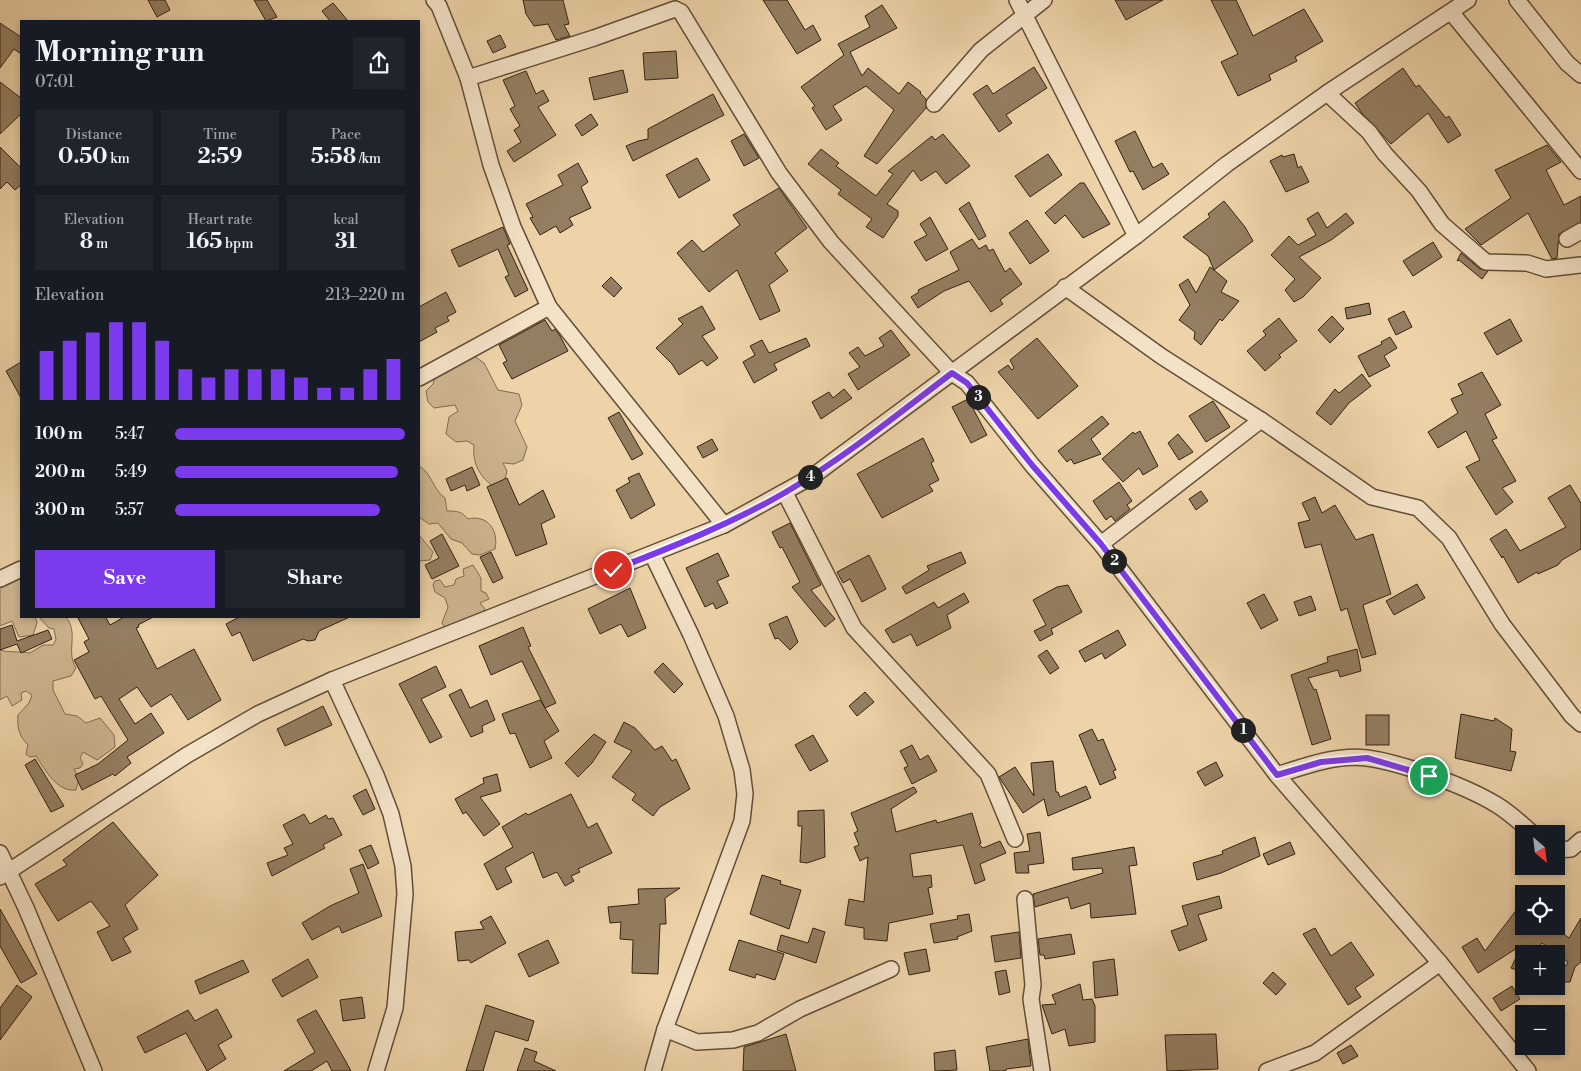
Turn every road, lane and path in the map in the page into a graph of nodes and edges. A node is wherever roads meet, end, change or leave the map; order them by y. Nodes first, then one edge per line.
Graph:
1 (434, 0) edge
2 (1017, 0) edge
3 (1044, 0) edge
4 (1468, 0) edge
5 (1517, 0) edge
6 (1027, 7) edge
7 (1451, 12) junction
8 (1581, 75) edge
9 (468, 78) junction
10 (1326, 93) junction
11 (934, 104) dead end
12 (1581, 171) edge
13 (1581, 231) edge
14 (1136, 236) junction
15 (1567, 239) dead end
16 (1581, 265) edge
17 (1065, 287) junction
18 (549, 307) junction
19 (952, 373) junction
20 (420, 377) edge
21 (1261, 420) junction
22 (785, 493) junction
23 (724, 525) junction
24 (1101, 544) junction
25 (652, 554) junction
26 (20, 569) edge
27 (0, 579) edge
28 (332, 680) junction
29 (1581, 724) edge
30 (1277, 775) junction
31 (1522, 825) edge
32 (1015, 838) dead end
33 (1581, 840) edge
34 (1565, 849) edge
35 (0, 853) edge
36 (5, 875) edge
37 (1025, 899) dead end
38 (1440, 963) junction
39 (891, 970) dead end
40 (665, 1029) junction
41 (94, 1071) edge
42 (376, 1071) edge
43 (653, 1071) edge
44 (1042, 1071) edge
45 (1267, 1071) edge
46 (1528, 1071) edge

1 - 9 street
2 - 6 street
3 - 6 street
4 - 7 street
5 - 8 street
6 - 11 street
6 - 14 street
7 - 10 street
7 - 12 street
9 - 18 street
9 - 19 street
10 - 14 street
10 - 16 street
13 - 15 street
14 - 17 street
17 - 19 street
17 - 21 street
18 - 20 street
18 - 23 street
19 - 22 street
19 - 24 street
21 - 24 street
21 - 29 street
22 - 23 street
22 - 32 street
23 - 25 street
24 - 30 street
25 - 28 street
25 - 40 street
26 - 27 street
28 - 36 street
28 - 42 street
30 - 31 street
30 - 38 street
33 - 34 street
35 - 36 street
36 - 41 street
37 - 44 street
38 - 45 street
38 - 46 street
39 - 40 street
40 - 43 street

